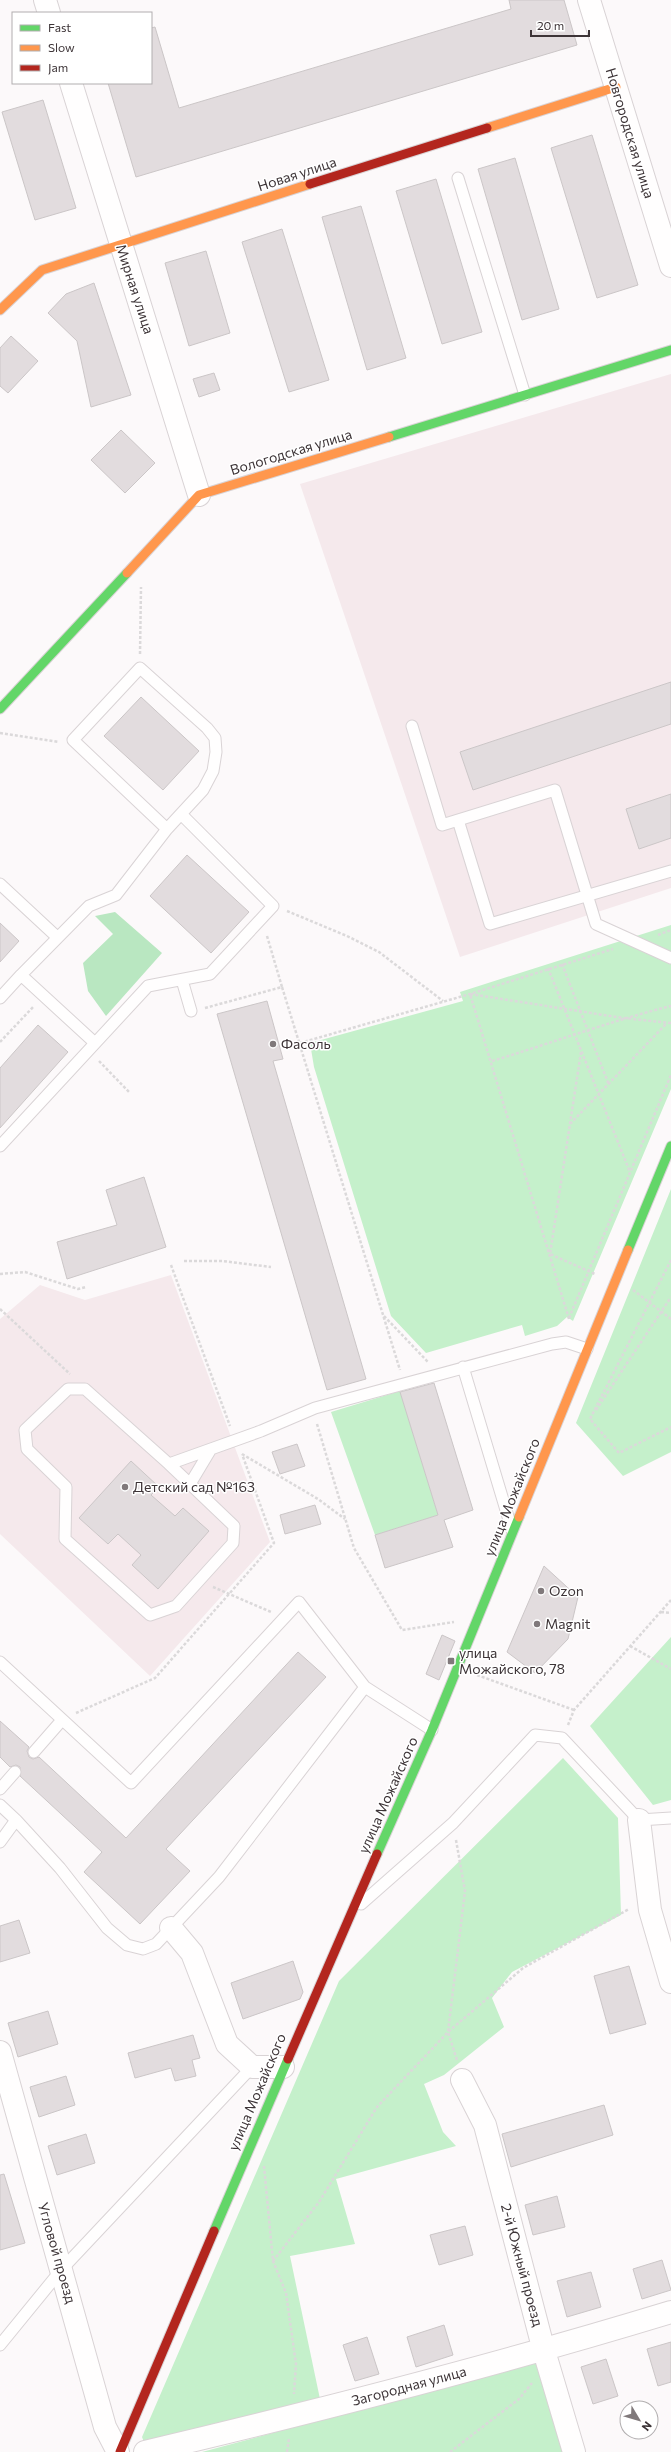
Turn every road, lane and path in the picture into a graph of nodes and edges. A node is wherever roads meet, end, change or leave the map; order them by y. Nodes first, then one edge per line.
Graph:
1 (45, 0) edge
2 (589, 0) edge
3 (49, 12) edge
4 (71, 84) edge
5 (616, 87) junction
6 (458, 178) dead end
7 (121, 244) junction
8 (671, 266) edge
9 (0, 310) edge
10 (671, 350) edge
11 (525, 395) junction
12 (199, 495) junction
13 (142, 554) junction
14 (140, 668) junction
15 (0, 709) edge
16 (412, 726) dead end
17 (0, 733) edge
18 (73, 740) junction
19 (181, 814) junction
20 (458, 820) junction
21 (167, 829) junction
22 (671, 871) edge
23 (0, 884) edge
24 (588, 895) junction
25 (273, 906) junction
26 (262, 919) junction
27 (671, 930) edge
28 (57, 937) junction
29 (636, 943) junction
30 (671, 958) edge
31 (562, 964) junction
32 (548, 968) junction
33 (22, 975) junction
34 (182, 980) junction
35 (282, 987) junction
36 (470, 994) junction
37 (43, 996) junction
38 (0, 998) edge
39 (443, 1001) junction
40 (671, 1006) edge
41 (565, 1009) junction
42 (191, 1012) joint
43 (580, 1012) junction
44 (623, 1018) junction
45 (669, 1023) edge
46 (588, 1031) junction
47 (575, 1036) junction
48 (0, 1042) edge
49 (300, 1043) junction
50 (92, 1047) junction
51 (581, 1052) junction
52 (492, 1061) junction
53 (671, 1075) edge
54 (609, 1085) junction
55 (129, 1092) dead end
56 (598, 1095) junction
57 (569, 1125) junction
58 (0, 1146) edge
59 (671, 1146) edge
60 (630, 1172) junction
61 (550, 1254) junction
62 (671, 1260) edge
63 (184, 1261) dead end
64 (171, 1265) dead end
65 (271, 1267) dead end
66 (589, 1271) junction
67 (0, 1274) edge
68 (595, 1274) dead end
69 (86, 1287) dead end
70 (631, 1289) dead end
71 (671, 1297) edge
72 (650, 1302) junction
73 (0, 1309) edge
74 (661, 1313) junction
75 (384, 1316) junction
76 (671, 1319) edge
77 (586, 1349) junction
78 (463, 1367) junction
79 (434, 1368) dead end
80 (405, 1384) junction
81 (85, 1389) junction
82 (315, 1408) junction
83 (590, 1419) junction
84 (671, 1427) edge
85 (235, 1440) junction
86 (211, 1449) junction
87 (169, 1464) junction
88 (190, 1484) junction
89 (345, 1519) junction
90 (513, 1532) junction
91 (230, 1595) dead end
92 (671, 1600) edge
93 (660, 1612) junction
94 (671, 1613) edge
95 (284, 1618) junction
96 (455, 1622) dead end
97 (630, 1646) junction
98 (0, 1662) edge
99 (671, 1669) edge
100 (473, 1674) dead end
101 (365, 1687) junction
102 (574, 1710) junction
103 (62, 1720) junction
104 (432, 1730) junction
105 (562, 1738) junction
106 (34, 1752) dead end
107 (15, 1772) dead end
108 (0, 1789) edge
109 (0, 1805) edge
110 (671, 1818) edge
111 (16, 1820) junction
112 (639, 1820) junction
113 (453, 1823) junction
114 (0, 1842) edge
115 (650, 1897) junction
116 (350, 1913) junction
117 (171, 1928) junction
118 (671, 1982) edge
119 (448, 2032) junction
120 (0, 2052) edge
121 (252, 2067) junction
122 (283, 2067) junction
123 (462, 2080) joint
124 (264, 2164) dead end
125 (273, 2261) junction
126 (62, 2269) junction
127 (671, 2312) edge
128 (0, 2345) edge
129 (546, 2357) junction
130 (294, 2398) dead end
131 (119, 2452) edge
132 (145, 2452) edge
133 (450, 2452) edge
134 (574, 2452) edge

1 - 3 street
2 - 5 street, Новгородская улица
4 - 7 street, Мирная улица
5 - 7 street, Новая улица
5 - 8 street, Новгородская улица
6 - 11 lane
7 - 9 street, Новая улица
7 - 12 street, Мирная улица
10 - 11 street, Вологодская улица
11 - 12 street, Вологодская улица
12 - 13 street, Вологодская улица
13 - 14 path
13 - 15 street, Вологодская улица
14 - 18 lane
14 - 19 lane
16 - 20 lane
17 - 18 path
18 - 21 lane
19 - 21 lane
19 - 25 lane
20 - 24 lane
20 - 24 lane
21 - 28 lane
22 - 24 lane
23 - 28 lane
24 - 29 lane
25 - 26 lane
25 - 39 path
26 - 34 lane
26 - 35 path
27 - 29 path
28 - 33 lane
29 - 30 lane
29 - 31 path
31 - 32 path
31 - 43 path
32 - 36 path
32 - 41 path
33 - 37 lane
33 - 38 lane
34 - 42 lane
34 - 50 lane
35 - 42 path
35 - 49 path
36 - 39 path
36 - 41 path
36 - 52 path
37 - 48 path
37 - 50 lane
39 - 49 path
40 - 44 path
41 - 43 path
41 - 47 path
43 - 44 path
43 - 46 path
44 - 45 path
44 - 46 path
45 - 54 path
46 - 47 path
46 - 54 path
47 - 51 path
47 - 52 path
49 - 75 path
50 - 55 path
50 - 58 lane
51 - 56 path
51 - 57 path
52 - 61 path
53 - 60 path
54 - 56 path
56 - 57 path
56 - 60 path
57 - 61 path
59 - 77 street, улица Можайского
60 - 66 path
61 - 66 path
61 - 66 path
62 - 72 path
63 - 65 path
64 - 85 path
66 - 68 path
67 - 69 path
70 - 72 path
71 - 74 path
72 - 74 path
72 - 83 path
73 - 81 path
74 - 76 path
74 - 83 path
75 - 79 path
75 - 80 path
77 - 78 lane
77 - 90 street, улица Можайского
78 - 80 lane
78 - 90 lane
80 - 82 lane
81 - 87 lane
81 - 88 lane
82 - 85 lane
82 - 89 path
83 - 84 path
85 - 86 lane
85 - 89 path
86 - 87 lane
86 - 88 lane
87 - 88 lane
89 - 96 path
90 - 104 street, улица Можайского
91 - 95 path
92 - 93 path
93 - 94 path
93 - 97 path
95 - 101 lane
95 - 103 lane
97 - 99 path
97 - 102 path
98 - 103 lane
100 - 102 path
101 - 104 lane
101 - 117 lane
102 - 105 path
103 - 106 lane
104 - 116 street, улица Можайского
105 - 112 lane
105 - 113 lane
107 - 108 lane
109 - 111 lane
110 - 112 lane
111 - 114 lane
111 - 117 lane
112 - 115 street
113 - 116 lane
113 - 119 path
115 - 118 street
115 - 119 path
116 - 122 street, улица Можайского
117 - 121 street
119 - 123 path
119 - 125 path
120 - 126 street, Угловой проезд
121 - 122 street
121 - 126 lane
122 - 131 street, улица Можайского
123 - 129 street, 2-й Южный проезд
124 - 125 path
125 - 130 path
126 - 128 lane
126 - 131 street, Угловой проезд
127 - 129 street, Загородная улица
129 - 132 street, Загородная улица
129 - 133 path
129 - 134 street, 2-й Южный проезд

